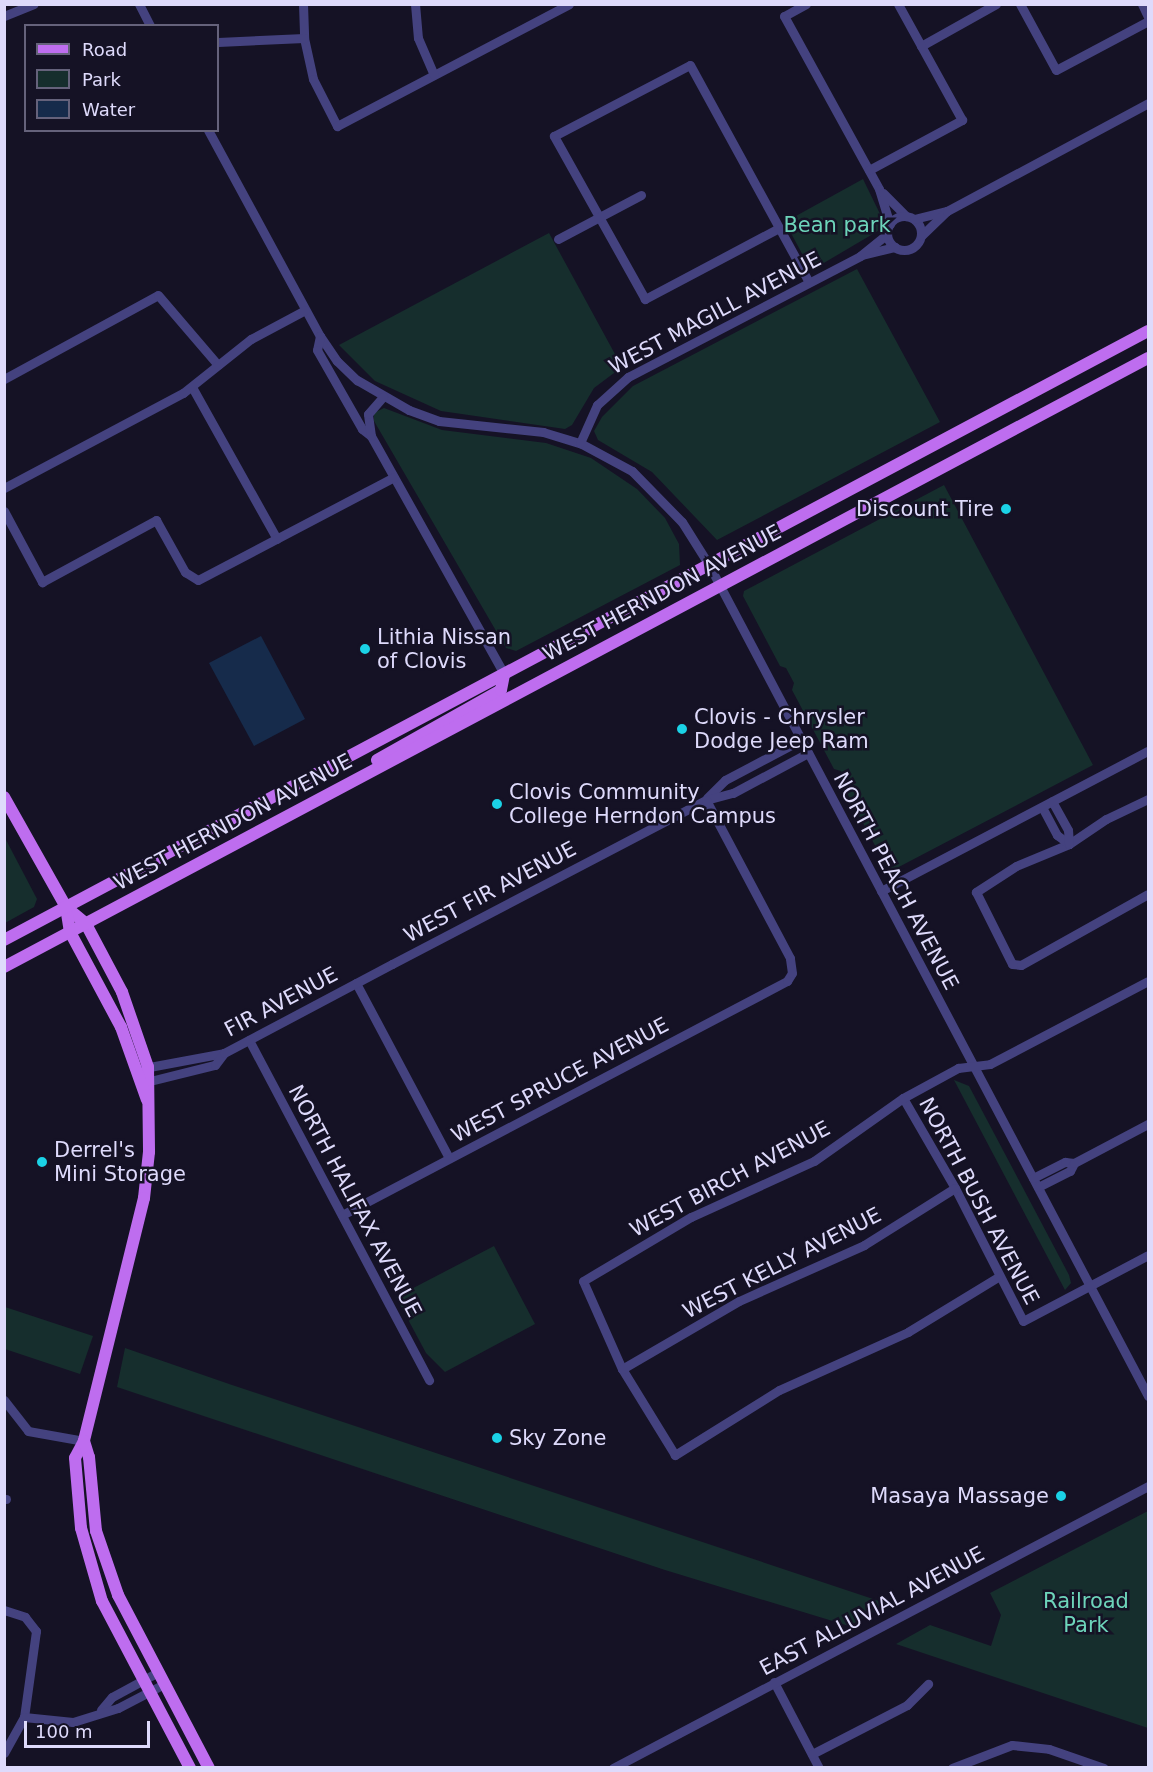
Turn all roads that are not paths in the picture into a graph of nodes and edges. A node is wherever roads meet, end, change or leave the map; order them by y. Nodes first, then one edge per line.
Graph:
1 (34, 4) edge
2 (139, 4) edge
3 (303, 4) edge
4 (415, 4) edge
5 (569, 4) edge
6 (806, 4) edge
7 (898, 4) edge
8 (996, 4) edge
9 (1020, 4) edge
10 (1142, 4) edge
11 (4, 16) edge
12 (1149, 19) edge
13 (149, 24) edge
14 (304, 38) junction
15 (219, 42) edge
16 (921, 45) junction
17 (434, 75) junction
18 (1149, 104) edge
19 (208, 132) edge
20 (869, 170) junction
21 (879, 189) junction
22 (641, 195) dead end
23 (947, 211) junction
24 (599, 217) junction
25 (910, 218) junction
26 (890, 224) junction
27 (779, 228) junction
28 (887, 234) junction
29 (921, 236) junction
30 (558, 239) dead end
31 (895, 248) junction
32 (860, 256) junction
33 (809, 282) junction
34 (305, 310) junction
35 (1149, 331) edge
36 (320, 336) junction
37 (1149, 357) edge
38 (218, 365) junction
39 (4, 379) edge
40 (192, 387) junction
41 (383, 397) junction
42 (371, 436) junction
43 (580, 443) junction
44 (394, 477) junction
45 (4, 488) edge
46 (4, 510) edge
47 (277, 539) junction
48 (709, 566) junction
49 (719, 585) junction
50 (504, 674) junction
51 (801, 740) junction
52 (1149, 751) edge
53 (808, 753) junction
54 (344, 784) junction
55 (4, 797) edge
56 (1149, 799) edge
57 (706, 800) junction
58 (1052, 801) junction
59 (1042, 807) junction
60 (1069, 844) junction
61 (881, 891) junction
62 (1149, 894) edge
63 (66, 907) junction
64 (86, 924) junction
65 (70, 932) junction
66 (4, 940) edge
67 (4, 967) edge
68 (1149, 981) edge
69 (356, 983) junction
70 (249, 1040) junction
71 (224, 1053) junction
72 (974, 1066) junction
73 (142, 1068) junction
74 (144, 1082) junction
75 (903, 1098) junction
76 (1149, 1124) edge
77 (448, 1158) junction
78 (1074, 1163) junction
79 (1033, 1178) junction
80 (1038, 1187) junction
81 (956, 1188) junction
82 (342, 1215) junction
83 (1149, 1255) edge
84 (998, 1277) junction
85 (1090, 1286) junction
86 (622, 1369) junction
87 (429, 1380) dead end
88 (1149, 1396) edge
89 (4, 1400) edge
90 (84, 1442) junction
91 (1149, 1486) edge
92 (4, 1610) edge
93 (158, 1672) junction
94 (144, 1680) junction
95 (774, 1682) junction
96 (164, 1684) junction
97 (928, 1684) dead end
98 (150, 1691) junction
99 (101, 1710) junction
100 (24, 1717) junction
101 (4, 1753) edge
102 (812, 1754) junction
103 (190, 1767) edge
104 (209, 1767) edge
105 (613, 1767) edge
106 (819, 1767) edge
107 (952, 1767) edge
108 (1104, 1767) edge

1 - 11 street
2 - 13 street
3 - 14 street
4 - 17 street
5 - 17 street
6 - 20 street
7 - 16 street
8 - 16 street
9 - 12 street
10 - 12 street
14 - 15 street
14 - 17 street
16 - 20 street
18 - 23 street
19 - 34 street, NORTH PEACH AVENUE
20 - 21 street
21 - 25 street
21 - 26 street
22 - 24 street
23 - 25 street
23 - 29 street
24 - 27 street
24 - 27 street
24 - 30 street
25 - 26 street
25 - 29 street
26 - 28 street
27 - 33 street
28 - 31 street
28 - 32 street, WEST MAGILL AVENUE
29 - 31 street
31 - 32 street, WEST MAGILL AVENUE
32 - 33 street, WEST MAGILL AVENUE
33 - 43 street, WEST MAGILL AVENUE
34 - 36 street, NORTH PEACH AVENUE
34 - 38 street
35 - 48 main road, WEST HERNDON AVENUE
36 - 41 street, NORTH PEACH AVENUE
36 - 42 street, NORTH PEACH AVENUE
37 - 49 main road, WEST HERNDON AVENUE
38 - 39 street
38 - 40 street
40 - 45 street
40 - 47 street
41 - 42 street
41 - 43 street, NORTH PEACH AVENUE
42 - 44 street, NORTH PEACH AVENUE
43 - 48 street, NORTH PEACH AVENUE
44 - 47 street
44 - 50 street, NORTH PEACH AVENUE
46 - 47 street
48 - 49 street, NORTH PEACH AVENUE
48 - 50 main road, WEST HERNDON AVENUE
49 - 51 street, NORTH PEACH AVENUE
49 - 54 main road, WEST HERNDON AVENUE
50 - 54 main road
50 - 63 main road, WEST HERNDON AVENUE
51 - 53 street, NORTH PEACH AVENUE
51 - 57 street, WEST FIR AVENUE
52 - 58 street
53 - 57 street, WEST FIR AVENUE
53 - 61 street, NORTH PEACH AVENUE
54 - 64 main road, WEST HERNDON AVENUE
55 - 63 main road
56 - 60 street
57 - 69 street, WEST FIR AVENUE
57 - 77 street, WEST SPRUCE AVENUE
58 - 59 street
58 - 60 street
59 - 60 street
59 - 61 street
60 - 62 street
61 - 72 street, NORTH PEACH AVENUE
63 - 64 main road
63 - 65 main road
63 - 66 main road, WEST HERNDON AVENUE
64 - 65 main road, WEST HERNDON AVENUE
64 - 73 main road
65 - 67 main road, WEST HERNDON AVENUE
65 - 73 main road
68 - 72 street, WEST BIRCH AVENUE
69 - 70 street, FIR AVENUE
69 - 77 street
70 - 71 street, FIR AVENUE
70 - 82 street, NORTH HALIFAX AVENUE
71 - 73 street, FIR AVENUE
71 - 74 street, FIR AVENUE
72 - 75 street, WEST BIRCH AVENUE
72 - 79 street, NORTH PEACH AVENUE
73 - 74 main road
74 - 90 main road
75 - 81 street, NORTH BUSH AVENUE
75 - 86 street, WEST BIRCH AVENUE
76 - 78 street
77 - 82 street, WEST SPRUCE AVENUE
78 - 79 street
78 - 80 street
79 - 80 street, NORTH PEACH AVENUE
80 - 85 street, NORTH PEACH AVENUE
81 - 84 street, NORTH BUSH AVENUE
81 - 86 street, WEST KELLY AVENUE
82 - 87 street, NORTH HALIFAX AVENUE
83 - 85 street
84 - 85 street, NORTH BUSH AVENUE
84 - 86 street
85 - 88 street, NORTH PEACH AVENUE
89 - 90 street
90 - 93 main road
90 - 94 main road
91 - 95 street, EAST ALLUVIAL AVENUE
92 - 100 street
93 - 94 street
93 - 96 main road
94 - 98 main road
94 - 99 street
95 - 102 street
95 - 105 street, EAST ALLUVIAL AVENUE
96 - 98 street
96 - 104 main road
97 - 102 street
98 - 99 street
98 - 103 main road
99 - 100 street
100 - 101 street
102 - 106 street
107 - 108 street

